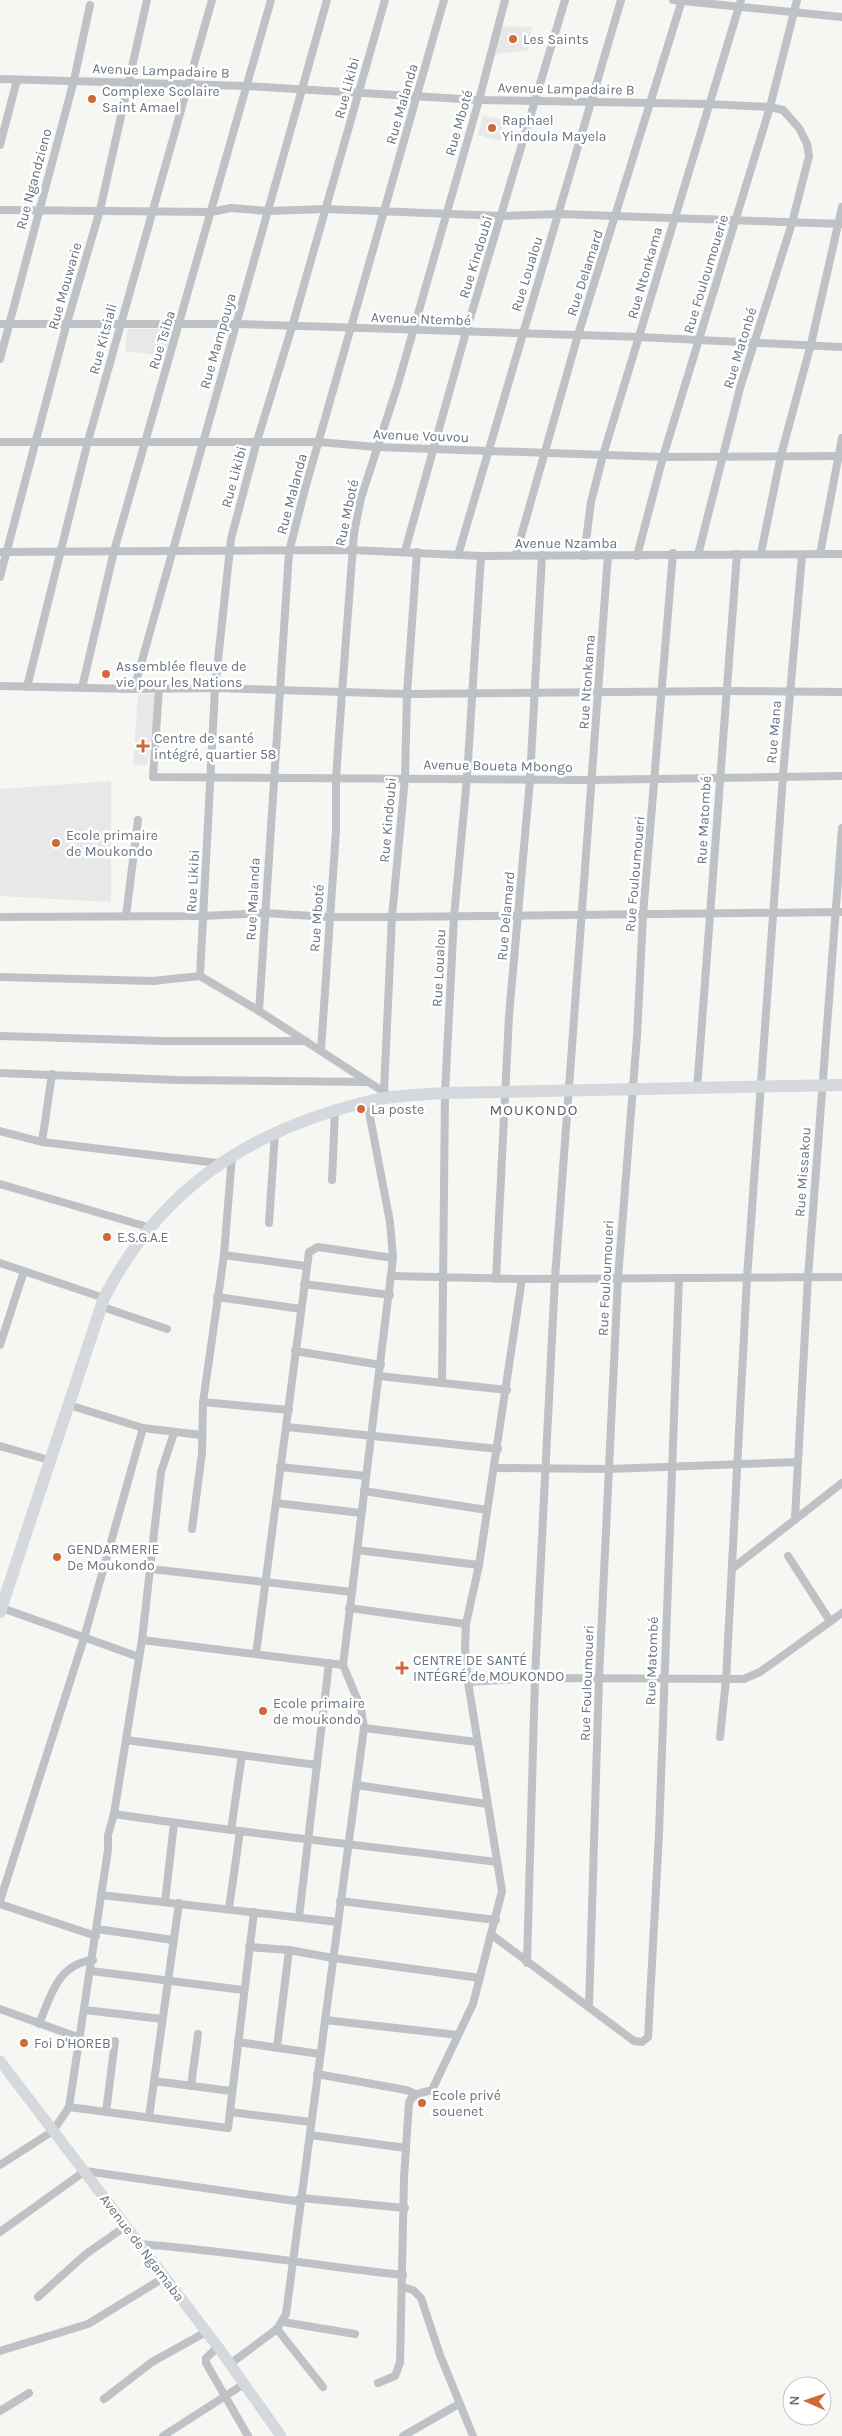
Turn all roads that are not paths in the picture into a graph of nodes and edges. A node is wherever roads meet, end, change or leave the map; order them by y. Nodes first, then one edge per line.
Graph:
1 (147, 0) edge
2 (212, 0) edge
3 (271, 0) edge
4 (327, 0) edge
5 (385, 0) edge
6 (444, 0) edge
7 (505, 0) edge
8 (565, 0) edge
9 (621, 0) edge
10 (672, 0) edge
11 (682, 0) edge
12 (797, 0) edge
13 (740, 4) edge
14 (90, 5) dead end
15 (793, 13) junction
16 (842, 17) edge
17 (0, 79) edge
18 (16, 80) junction
19 (74, 80) junction
20 (130, 82) junction
21 (188, 84) junction
22 (246, 86) junction
23 (300, 89) junction
24 (358, 92) junction
25 (418, 94) junction
26 (535, 99) junction
27 (479, 100) junction
28 (591, 101) junction
29 (650, 104) junction
30 (708, 104) junction
31 (770, 107) junction
32 (0, 145) edge
33 (809, 150) joint
34 (842, 208) edge
35 (326, 209) junction
36 (0, 210) edge
37 (100, 210) junction
38 (38, 211) junction
39 (152, 211) junction
40 (268, 211) junction
41 (211, 212) junction
42 (385, 212) junction
43 (446, 213) junction
44 (558, 214) junction
45 (502, 216) junction
46 (616, 216) junction
47 (674, 219) junction
48 (735, 220) junction
49 (792, 223) junction
50 (840, 224) edge
51 (0, 324) edge
52 (237, 324) junction
53 (9, 325) junction
54 (180, 325) junction
55 (66, 326) junction
56 (119, 326) junction
57 (292, 327) junction
58 (351, 330) junction
59 (412, 331) junction
60 (466, 332) junction
61 (521, 334) junction
62 (578, 335) junction
63 (640, 337) junction
64 (698, 341) junction
65 (754, 342) junction
66 (811, 344) junction
67 (842, 347) edge
68 (0, 359) edge
69 (842, 438) edge
70 (88, 441) junction
71 (257, 441) junction
72 (0, 442) edge
73 (144, 442) junction
74 (201, 442) junction
75 (319, 442) junction
76 (35, 443) junction
77 (376, 447) junction
78 (432, 449) junction
79 (490, 451) junction
80 (545, 453) junction
81 (602, 454) junction
82 (781, 455) junction
83 (840, 456) edge
84 (663, 457) junction
85 (724, 457) junction
86 (114, 550) junction
87 (352, 550) junction
88 (60, 551) junction
89 (405, 551) junction
90 (3, 552) edge
91 (172, 552) junction
92 (229, 552) junction
93 (289, 552) junction
94 (417, 552) junction
95 (673, 553) junction
96 (761, 553) junction
97 (516, 554) junction
98 (737, 554) junction
99 (820, 554) junction
100 (842, 554) edge
101 (458, 555) junction
102 (542, 555) junction
103 (608, 555) junction
104 (802, 555) junction
105 (481, 556) junction
106 (584, 556) junction
107 (637, 556) junction
108 (698, 556) junction
109 (0, 577) edge
110 (0, 686) edge
111 (27, 687) junction
112 (82, 688) junction
113 (215, 688) junction
114 (134, 689) junction
115 (159, 689) junction
116 (280, 690) junction
117 (727, 690) junction
118 (663, 691) junction
119 (790, 691) junction
120 (342, 692) junction
121 (472, 692) junction
122 (535, 692) junction
123 (842, 692) edge
124 (599, 693) junction
125 (407, 694) junction
126 (782, 776) junction
127 (842, 776) edge
128 (273, 777) junction
129 (210, 778) junction
130 (336, 778) junction
131 (405, 778) junction
132 (467, 778) junction
133 (719, 778) junction
134 (530, 779) junction
135 (656, 779) junction
136 (591, 780) junction
137 (138, 820) dead end
138 (842, 828) edge
139 (774, 912) junction
140 (839, 912) edge
141 (264, 913) junction
142 (581, 914) junction
143 (709, 914) junction
144 (643, 915) junction
145 (126, 916) junction
146 (204, 916) junction
147 (519, 916) junction
148 (0, 917) edge
149 (329, 917) junction
150 (392, 917) junction
151 (454, 917) junction
152 (200, 976) junction
153 (0, 977) edge
154 (259, 1011) junction
155 (0, 1036) edge
156 (306, 1040) junction
157 (321, 1050) junction
158 (0, 1073) edge
159 (52, 1074) junction
160 (368, 1082) junction
161 (842, 1085) edge
162 (822, 1086) junction
163 (760, 1087) junction
164 (697, 1089) junction
165 (632, 1090) junction
166 (568, 1091) junction
167 (506, 1092) junction
168 (445, 1093) junction
169 (388, 1095) junction
170 (367, 1101) junction
171 (335, 1111) junction
172 (0, 1131) edge
173 (275, 1133) junction
174 (42, 1142) junction
175 (232, 1156) junction
176 (218, 1163) junction
177 (332, 1180) dead end
178 (0, 1184) edge
179 (270, 1223) dead end
180 (148, 1227) junction
181 (224, 1255) junction
182 (393, 1258) junction
183 (0, 1263) edge
184 (305, 1266) junction
185 (24, 1271) junction
186 (392, 1276) junction
187 (808, 1277) junction
188 (443, 1278) junction
189 (555, 1278) junction
190 (618, 1278) junction
191 (680, 1278) junction
192 (746, 1278) junction
193 (842, 1278) edge
194 (496, 1279) junction
195 (522, 1279) junction
196 (304, 1284) junction
197 (390, 1296) junction
198 (217, 1297) junction
199 (102, 1302) junction
200 (301, 1309) junction
201 (167, 1329) dead end
202 (0, 1345) edge
203 (295, 1352) junction
204 (380, 1365) junction
205 (379, 1376) junction
206 (442, 1383) junction
207 (507, 1390) junction
208 (203, 1402) junction
209 (69, 1406) junction
210 (289, 1410) junction
211 (287, 1427) junction
212 (143, 1428) junction
213 (174, 1433) junction
214 (201, 1435) junction
215 (370, 1436) junction
216 (0, 1446) edge
217 (498, 1449) junction
218 (49, 1460) junction
219 (798, 1462) junction
220 (738, 1464) junction
221 (673, 1466) junction
222 (280, 1467) junction
223 (495, 1468) junction
224 (546, 1468) junction
225 (609, 1470) junction
226 (366, 1476) junction
227 (842, 1483) edge
228 (364, 1491) junction
229 (276, 1503) junction
230 (487, 1510) junction
231 (362, 1513) junction
232 (795, 1518) junction
233 (192, 1528) dead end
234 (357, 1550) junction
235 (788, 1556) dead end
236 (480, 1565) junction
237 (732, 1568) junction
238 (151, 1569) junction
239 (266, 1581) junction
240 (352, 1592) junction
241 (349, 1608) junction
242 (1, 1610) edge
243 (842, 1613) edge
244 (830, 1621) junction
245 (466, 1624) junction
246 (84, 1638) junction
247 (142, 1640) junction
248 (256, 1654) junction
249 (139, 1657) junction
250 (329, 1663) junction
251 (343, 1665) junction
252 (535, 1678) junction
253 (599, 1679) junction
254 (663, 1680) junction
255 (726, 1680) junction
256 (468, 1682) junction
257 (364, 1728) junction
258 (720, 1737) dead end
259 (126, 1740) junction
260 (477, 1742) junction
261 (242, 1755) junction
262 (318, 1765) junction
263 (356, 1785) junction
264 (487, 1804) junction
265 (114, 1814) junction
266 (174, 1822) junction
267 (231, 1830) junction
268 (240, 1831) junction
269 (309, 1838) junction
270 (348, 1843) junction
271 (497, 1862) junction
272 (101, 1895) junction
273 (340, 1901) junction
274 (0, 1902) edge
275 (165, 1902) junction
276 (179, 1903) junction
277 (229, 1908) junction
278 (254, 1912) junction
279 (299, 1917) junction
280 (496, 1920) junction
281 (338, 1922) junction
282 (96, 1932) junction
283 (492, 1935) junction
284 (173, 1940) junction
285 (249, 1946) junction
286 (289, 1950) junction
287 (332, 1958) junction
288 (93, 1960) junction
289 (527, 1963) junction
290 (91, 1971) junction
291 (480, 1978) junction
292 (168, 1980) junction
293 (243, 1990) junction
294 (589, 2006) junction
295 (0, 2009) edge
296 (85, 2010) junction
297 (162, 2019) junction
298 (325, 2020) junction
299 (39, 2024) junction
300 (198, 2034) dead end
301 (458, 2035) junction
302 (80, 2038) junction
303 (115, 2041) dead end
304 (238, 2042) junction
305 (277, 2047) junction
306 (320, 2054) junction
307 (0, 2062) edge
308 (318, 2074) junction
309 (154, 2081) junction
310 (191, 2086) junction
311 (231, 2091) junction
312 (416, 2094) junction
313 (69, 2107) junction
314 (106, 2112) junction
315 (230, 2112) junction
316 (149, 2117) junction
317 (311, 2122) junction
318 (53, 2130) junction
319 (310, 2135) junction
320 (406, 2148) junction
321 (0, 2165) edge
322 (85, 2171) junction
323 (301, 2198) junction
324 (405, 2208) junction
325 (126, 2226) junction
326 (0, 2232) edge
327 (140, 2244) junction
328 (292, 2263) junction
329 (402, 2275) junction
330 (165, 2278) junction
331 (402, 2287) junction
332 (38, 2297) dead end
333 (283, 2322) junction
334 (277, 2329) junction
335 (206, 2332) junction
336 (355, 2334) dead end
337 (218, 2347) junction
338 (0, 2351) edge
339 (230, 2364) junction
340 (378, 2383) dead end
341 (244, 2384) junction
342 (323, 2387) dead end
343 (29, 2393) dead end
344 (225, 2396) junction
345 (104, 2399) dead end
346 (459, 2404) junction
347 (0, 2411) edge
348 (168, 2435) edge
349 (248, 2436) edge
350 (281, 2436) edge
351 (403, 2436) edge
352 (473, 2436) edge

1 - 20 street, Rue Mouwarie
2 - 21 street, Rue Kitsiali
3 - 22 street, Rue Tsiba
4 - 23 street, Rue Mampouya
5 - 24 street, Rue Likibi
6 - 25 street, Rue Malanda
7 - 27 street, Rue Mboté
8 - 26 street, Rue Kindoubi
9 - 28 street, Rue Loualou
10 - 11 street
11 - 13 street
11 - 29 street, Rue Delamard
12 - 15 street, Rue Fouloumouerie
13 - 15 street
13 - 30 street, Rue Ntonkama
14 - 19 street, Rue Ngandzieno
15 - 16 street
15 - 31 street, Rue Fouloumouerie
17 - 18 street, Avenue Lampadaire B
18 - 19 street, Avenue Lampadaire B
18 - 32 street
19 - 20 street, Avenue Lampadaire B
19 - 38 street, Rue Ngandzieno
20 - 21 street, Avenue Lampadaire B
20 - 37 street, Rue Mouwarie
21 - 22 street, Avenue Lampadaire B
21 - 39 street, Rue Kitsiali
22 - 23 street, Avenue Lampadaire B
22 - 41 street, Rue Tsiba
23 - 24 street, Avenue Lampadaire B
23 - 40 street, Rue Mampouya
24 - 25 street, Avenue Lampadaire B
24 - 35 street, Rue Likibi
25 - 27 street, Avenue Lampadaire B
25 - 42 street, Rue Malanda
26 - 27 street, Avenue Lampadaire B
26 - 28 street, Avenue Lampadaire B
26 - 45 street, Rue Kindoubi
27 - 43 street, Rue Mboté
28 - 29 street, Avenue Lampadaire B
28 - 44 street, Rue Loualou
29 - 30 street, Avenue Lampadaire B
29 - 46 street, Rue Delamard
30 - 31 street, Avenue Lampadaire B
30 - 47 street, Rue Ntonkama
31 - 33 street, Avenue Lampadaire B
31 - 48 street, Rue Fouloumouerie
33 - 49 street, Rue Matonbé
34 - 50 street
35 - 40 street
35 - 42 street
35 - 57 street, Rue Likibi
36 - 38 street
37 - 38 street
37 - 39 street
37 - 55 street, Rue Mouwarie
38 - 53 street, Rue Ngandzieno
39 - 41 street
39 - 56 street, Rue Kitsiali
40 - 41 street
40 - 52 street, Rue Mampouya
41 - 54 street, Rue Tsiba
42 - 43 street
42 - 58 street, Rue Malanda
43 - 45 street
43 - 59 street, Rue Mboté
44 - 45 street
44 - 46 street
44 - 61 street, Rue Loualou
45 - 60 street, Rue Kindoubi
46 - 47 street
46 - 62 street, Rue Delamard
47 - 48 street
47 - 63 street, Rue Ntonkama
48 - 49 street
48 - 64 street, Rue Fouloumouerie
49 - 50 street
49 - 65 street, Rue Matonbé
50 - 66 street
51 - 53 street, Avenue Ntembé
52 - 54 street, Avenue Ntembé
52 - 57 street, Avenue Ntembé
52 - 74 street, Rue Mampouya
53 - 55 street, Avenue Ntembé
53 - 68 street, Rue Ngandzieno
54 - 56 street, Avenue Ntembé
54 - 73 street, Rue Tsiba
55 - 56 street, Avenue Ntembé
55 - 76 street, Rue Mouwarie
56 - 70 street, Rue Kitsiali
57 - 58 street, Avenue Ntembé
57 - 71 street, Rue Likibi
58 - 59 street, Avenue Ntembé
58 - 75 street, Rue Malanda
59 - 60 street, Avenue Ntembé
59 - 77 street, Rue Mboté
60 - 61 street, Avenue Ntembé
60 - 78 street, Rue Kindoubi
61 - 62 street, Avenue Ntembé
61 - 79 street, Rue Loualou
62 - 63 street, Avenue Ntembé
62 - 80 street, Rue Delamard
63 - 64 street, Avenue Ntembé
63 - 81 street, Rue Ntonkama
64 - 65 street, Avenue Ntembé
64 - 84 street, Rue Fouloumouerie
65 - 66 street, Avenue Ntembé
65 - 85 street, Rue Matonbé
66 - 67 street, Avenue Ntembé
66 - 82 street
69 - 83 street
70 - 73 street, Avenue Vouvou
70 - 76 street, Avenue Vouvou
70 - 88 street, Rue Kitsiali
71 - 74 street, Avenue Vouvou
71 - 75 street, Avenue Vouvou
71 - 92 street, Rue Likibi
72 - 76 street, Avenue Vouvou
73 - 74 street, Avenue Vouvou
73 - 86 street, Rue Tsiba
74 - 91 street, Rue Mampouya
75 - 77 street, Avenue Vouvou
75 - 93 street, Rue Malanda
76 - 90 street, Rue Mouwarie
77 - 78 street, Avenue Vouvou
77 - 87 street, Rue Mboté
78 - 79 street, Avenue Vouvou
78 - 89 street, Rue Kindoubi
79 - 80 street, Avenue Vouvou
79 - 101 street, Rue Loualou
80 - 81 street, Avenue Vouvou
80 - 97 street, Rue Delamard
81 - 84 street, Avenue Vouvou
81 - 106 street, Rue Ntonkama
82 - 83 street, Avenue Vouvou
82 - 85 street, Avenue Vouvou
82 - 96 street
83 - 99 street
84 - 85 street, Avenue Vouvou
84 - 107 street, Rue Fouloumouerie
85 - 108 street, Rue Matonbé
86 - 88 street, Avenue Nzamba
86 - 91 street, Avenue Nzamba
86 - 112 street, Rue Tsiba
87 - 89 street, Avenue Nzamba
87 - 93 street, Avenue Nzamba
87 - 120 street, Rue Mboté
88 - 90 street, Avenue Nzamba
88 - 111 street, Rue Kitsiali
89 - 94 street, Avenue Nzamba
90 - 109 street, Rue Mouwarie
91 - 92 street, Avenue Nzamba
91 - 114 street, Rue Mampouya
92 - 93 street, Avenue Nzamba
92 - 113 street, Rue Likibi
93 - 116 street, Rue Malanda
94 - 101 street, Avenue Nzamba
94 - 125 street, Rue Kindoubi
95 - 107 street, Avenue Nzamba
95 - 108 street, Avenue Nzamba
95 - 118 street, Rue Fouloumoueri
96 - 98 street, Avenue Nzamba
96 - 104 street, Avenue Nzamba
97 - 102 street, Avenue Nzamba
97 - 105 street, Avenue Nzamba
98 - 108 street, Avenue Nzamba
98 - 117 street, Rue Matombé
99 - 100 street, Avenue Nzamba
99 - 104 street, Avenue Nzamba
101 - 105 street, Avenue Nzamba
102 - 106 street, Avenue Nzamba
102 - 122 street, Rue Delamard
103 - 106 street, Avenue Nzamba
103 - 107 street, Avenue Nzamba
103 - 124 street, Rue Ntonkama
104 - 119 street, Rue Mana
105 - 121 street, Rue Loualou
110 - 111 street
111 - 112 street
112 - 114 street
113 - 115 street
113 - 116 street
113 - 129 street, Rue Likibi
114 - 115 street
115 - 129 street, Avenue Boueta Mbongo
116 - 120 street
116 - 128 street, Rue Malanda
117 - 118 street
117 - 119 street
117 - 133 street, Rue Matombé
118 - 124 street
118 - 135 street, Rue Fouloumoueri
119 - 123 street
119 - 126 street, Rue Mana
120 - 125 street
120 - 130 street, Rue Mboté
121 - 122 street
121 - 125 street
121 - 132 street, Rue Loualou
122 - 124 street
122 - 134 street, Rue Delamard
124 - 136 street, Rue Ntonkama
125 - 131 street, Rue Kindoubi
126 - 127 street, Avenue Boueta Mbongo
126 - 133 street, Avenue Boueta Mbongo
126 - 139 street, Rue Mana
128 - 129 street, Avenue Boueta Mbongo
128 - 130 street, Avenue Boueta Mbongo
128 - 141 street, Rue Malanda
129 - 146 street, Rue Likibi
130 - 131 street, Avenue Boueta Mbongo
130 - 149 street, Rue Mboté
131 - 132 street, Avenue Boueta Mbongo
131 - 150 street, Rue Kindoubi
132 - 134 street, Avenue Boueta Mbongo
132 - 151 street, Rue Loualou
133 - 135 street, Avenue Boueta Mbongo
133 - 143 street, Rue Matombé
134 - 136 street, Avenue Boueta Mbongo
134 - 147 street, Rue Delamard
135 - 136 street, Avenue Boueta Mbongo
135 - 144 street, Rue Fouloumoueri
136 - 142 street, Rue Ntonkama
137 - 145 street
138 - 140 street, Rue Missakou
139 - 140 street
139 - 143 street
139 - 163 street, Rue Mana
140 - 162 street, Rue Missakou
141 - 146 street
141 - 149 street
141 - 154 street, Rue Malanda
142 - 144 street
142 - 147 street
142 - 166 street, Rue Ntonkama
143 - 144 street
143 - 164 street, Rue Matombé
144 - 165 street, Rue Fouloumoueri
145 - 146 street
145 - 148 street
146 - 152 street, Rue Likibi
147 - 151 street
147 - 167 street, Rue Delamard
149 - 150 street
149 - 157 street, Rue Mboté
150 - 151 street
150 - 169 street, Rue Kindoubi
151 - 168 street, Rue Loualou
152 - 153 street
152 - 154 street
154 - 156 street
155 - 156 street
156 - 157 street
157 - 160 street
158 - 159 street
159 - 160 street
159 - 174 street
160 - 169 street
161 - 162 main road
162 - 163 main road
162 - 187 street, Rue Missakou
163 - 164 main road
163 - 192 street, Rue Mana
164 - 165 main road
165 - 166 main road
165 - 190 street, Rue Fouloumoueri
166 - 167 main road
166 - 189 street, Rue Ntonkama
167 - 168 main road
167 - 194 street, Rue Delamard
168 - 169 main road
168 - 188 street, Rue Loualou
169 - 170 main road
170 - 171 main road
170 - 182 street
171 - 173 main road
171 - 177 street
172 - 174 street
173 - 175 main road
173 - 179 street
174 - 176 street
175 - 176 main road
175 - 181 street
176 - 180 main road
178 - 180 street
180 - 199 main road
181 - 184 street
181 - 198 street
182 - 184 street
182 - 186 street
183 - 185 street
184 - 196 street
185 - 199 street
185 - 202 street
186 - 188 street
186 - 197 street
187 - 192 street
187 - 193 street
187 - 219 street, Rue Missakou
188 - 194 street
188 - 206 street, Rue Loualou
189 - 190 street
189 - 195 street
189 - 224 street, Rue Ntonkama
190 - 191 street
190 - 225 street, Rue Fouloumoueri
191 - 192 street
191 - 221 street, Rue Matombé
192 - 220 street, Rue Mana
194 - 195 street
195 - 207 street
196 - 197 street
196 - 200 street
197 - 204 street
198 - 200 street
198 - 208 street
199 - 201 street
199 - 209 main road
200 - 203 street
203 - 204 street
203 - 210 street
204 - 205 street
205 - 206 street
205 - 215 street
206 - 207 street
207 - 217 street
208 - 210 street
208 - 214 street
209 - 212 street
209 - 218 main road
210 - 211 street
211 - 215 street
211 - 222 street
212 - 213 street
212 - 246 street
213 - 214 street
213 - 238 street
214 - 233 street
215 - 217 street
215 - 226 street
216 - 218 street
217 - 223 street
218 - 242 main road
219 - 220 street
219 - 232 street, Rue Missakou
220 - 221 street
220 - 237 street, Rue Mana
221 - 225 street
221 - 254 street, Rue Matombé
222 - 226 street
222 - 229 street
223 - 224 street
223 - 230 street
224 - 225 street
224 - 252 street, Rue Ntonkama
225 - 253 street, Rue Fouloumoueri
226 - 228 street
227 - 232 street
228 - 230 street
228 - 231 street
229 - 231 street
229 - 239 street
230 - 236 street
231 - 234 street
232 - 237 street
234 - 236 street
234 - 240 street
235 - 244 street
236 - 245 street
237 - 255 street, Rue Mana
238 - 239 street
238 - 247 street
239 - 240 street
239 - 248 street
240 - 241 street
241 - 245 street
241 - 251 street
242 - 246 street
243 - 244 street
244 - 255 street
245 - 256 street
246 - 249 street
246 - 274 street
247 - 248 street
247 - 249 street
248 - 250 street
249 - 259 street
250 - 251 street
250 - 262 street
251 - 257 street
252 - 253 street
252 - 256 street
252 - 289 street, Rue Ntonkama
253 - 254 street
253 - 294 street, Rue Fouloumoueri
254 - 255 street
254 - 294 street, Rue Matombé
255 - 258 street, Rue Mana
256 - 260 street
257 - 260 street
257 - 263 street
259 - 261 street
259 - 265 street
260 - 264 street
261 - 262 street
261 - 267 street
262 - 269 street
263 - 264 street
263 - 270 street
264 - 271 street
265 - 266 street
265 - 272 street
266 - 267 street
266 - 275 street
267 - 268 street
268 - 269 street
268 - 277 street
269 - 270 street
269 - 279 street
270 - 271 street
270 - 273 street
271 - 280 street
272 - 275 street
272 - 282 street
273 - 280 street
273 - 281 street
274 - 282 street
275 - 276 street
276 - 277 street
276 - 284 street
277 - 278 street
278 - 279 street
278 - 285 street
279 - 281 street
280 - 283 street
281 - 287 street
282 - 284 street
282 - 288 street
283 - 289 street
283 - 291 street
284 - 292 street
285 - 286 street
285 - 293 street
286 - 287 street
286 - 305 street
287 - 291 street
287 - 298 street
288 - 290 street
288 - 299 street
289 - 294 street
290 - 292 street
290 - 296 street
291 - 301 street
292 - 293 street
292 - 297 street
293 - 304 street
295 - 299 street
296 - 297 street
296 - 302 street
297 - 309 street
298 - 301 street
298 - 306 street
299 - 302 street
300 - 310 street
301 - 312 street
302 - 313 street
303 - 314 street
304 - 305 street
304 - 311 street
305 - 306 street
306 - 308 street
307 - 318 main road, Avenue de Ngamaba
308 - 312 street
308 - 317 street
309 - 310 street
309 - 316 street
310 - 311 street
311 - 315 street
312 - 320 street
313 - 314 street
313 - 318 street
314 - 316 street
315 - 316 street
315 - 317 street
317 - 319 street
318 - 321 street
318 - 322 main road, Avenue de Ngamaba
319 - 320 street
319 - 323 street
320 - 324 street
322 - 323 street
322 - 325 main road, Avenue de Ngamaba
322 - 326 street
323 - 324 street
323 - 328 street
324 - 329 street
325 - 327 main road, Avenue de Ngamaba
325 - 332 street
327 - 328 street
327 - 330 main road, Avenue de Ngamaba
328 - 329 street
328 - 333 street
329 - 331 street
330 - 335 main road, Avenue de Ngamaba
330 - 338 street
331 - 340 street
331 - 346 street
333 - 334 street
333 - 336 street
334 - 339 street
334 - 342 street
335 - 337 main road, Avenue de Ngamaba
335 - 345 street
337 - 339 main road, Avenue de Ngamaba
337 - 344 street
339 - 341 main road, Avenue de Ngamaba
341 - 344 street
341 - 350 main road, Avenue de Ngamaba
343 - 347 street
344 - 348 street
344 - 349 street
346 - 351 street
346 - 352 street

